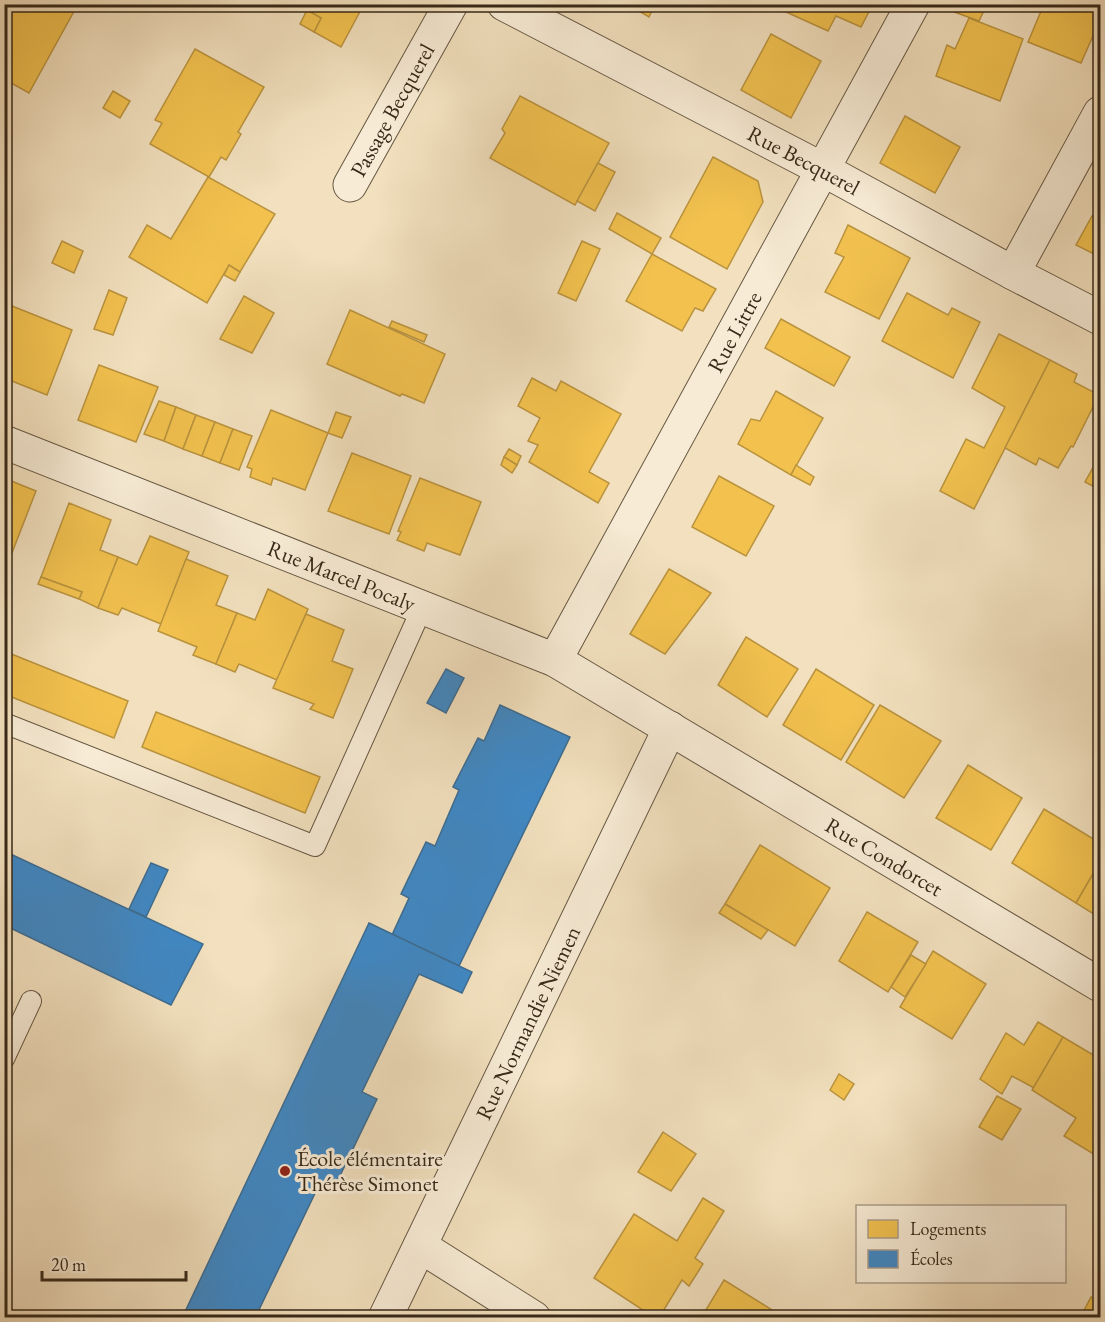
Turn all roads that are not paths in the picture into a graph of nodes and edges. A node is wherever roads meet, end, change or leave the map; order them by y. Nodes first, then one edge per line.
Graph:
1 (451, 4) edge
2 (504, 4) edge
3 (913, 4) edge
4 (1101, 113) edge
5 (822, 168) junction
6 (350, 185) dead end
7 (1013, 273) junction
8 (1101, 318) edge
9 (4, 442) edge
10 (422, 608) junction
11 (555, 660) junction
12 (4, 723) edge
13 (670, 728) junction
14 (1101, 985) edge
15 (31, 1001) dead end
16 (4, 1059) edge
17 (420, 1246) junction
18 (385, 1317) edge
19 (534, 1317) edge

1 - 6 street, Passage Becquerel
2 - 5 street, Rue Becquerel
3 - 5 street, Rue Littre
4 - 7 street
5 - 7 street, Rue Becquerel
5 - 11 street, Rue Littre
7 - 8 street, Rue Becquerel
9 - 10 street, Rue Marcel Pocaly
10 - 11 street, Rue Marcel Pocaly
10 - 12 lane
11 - 13 street, Rue Marcel Pocaly
13 - 14 street, Rue Condorcet
13 - 17 street, Rue Normandie Niemen
15 - 16 lane
17 - 18 street, Rue Normandie Niemen
17 - 19 street

